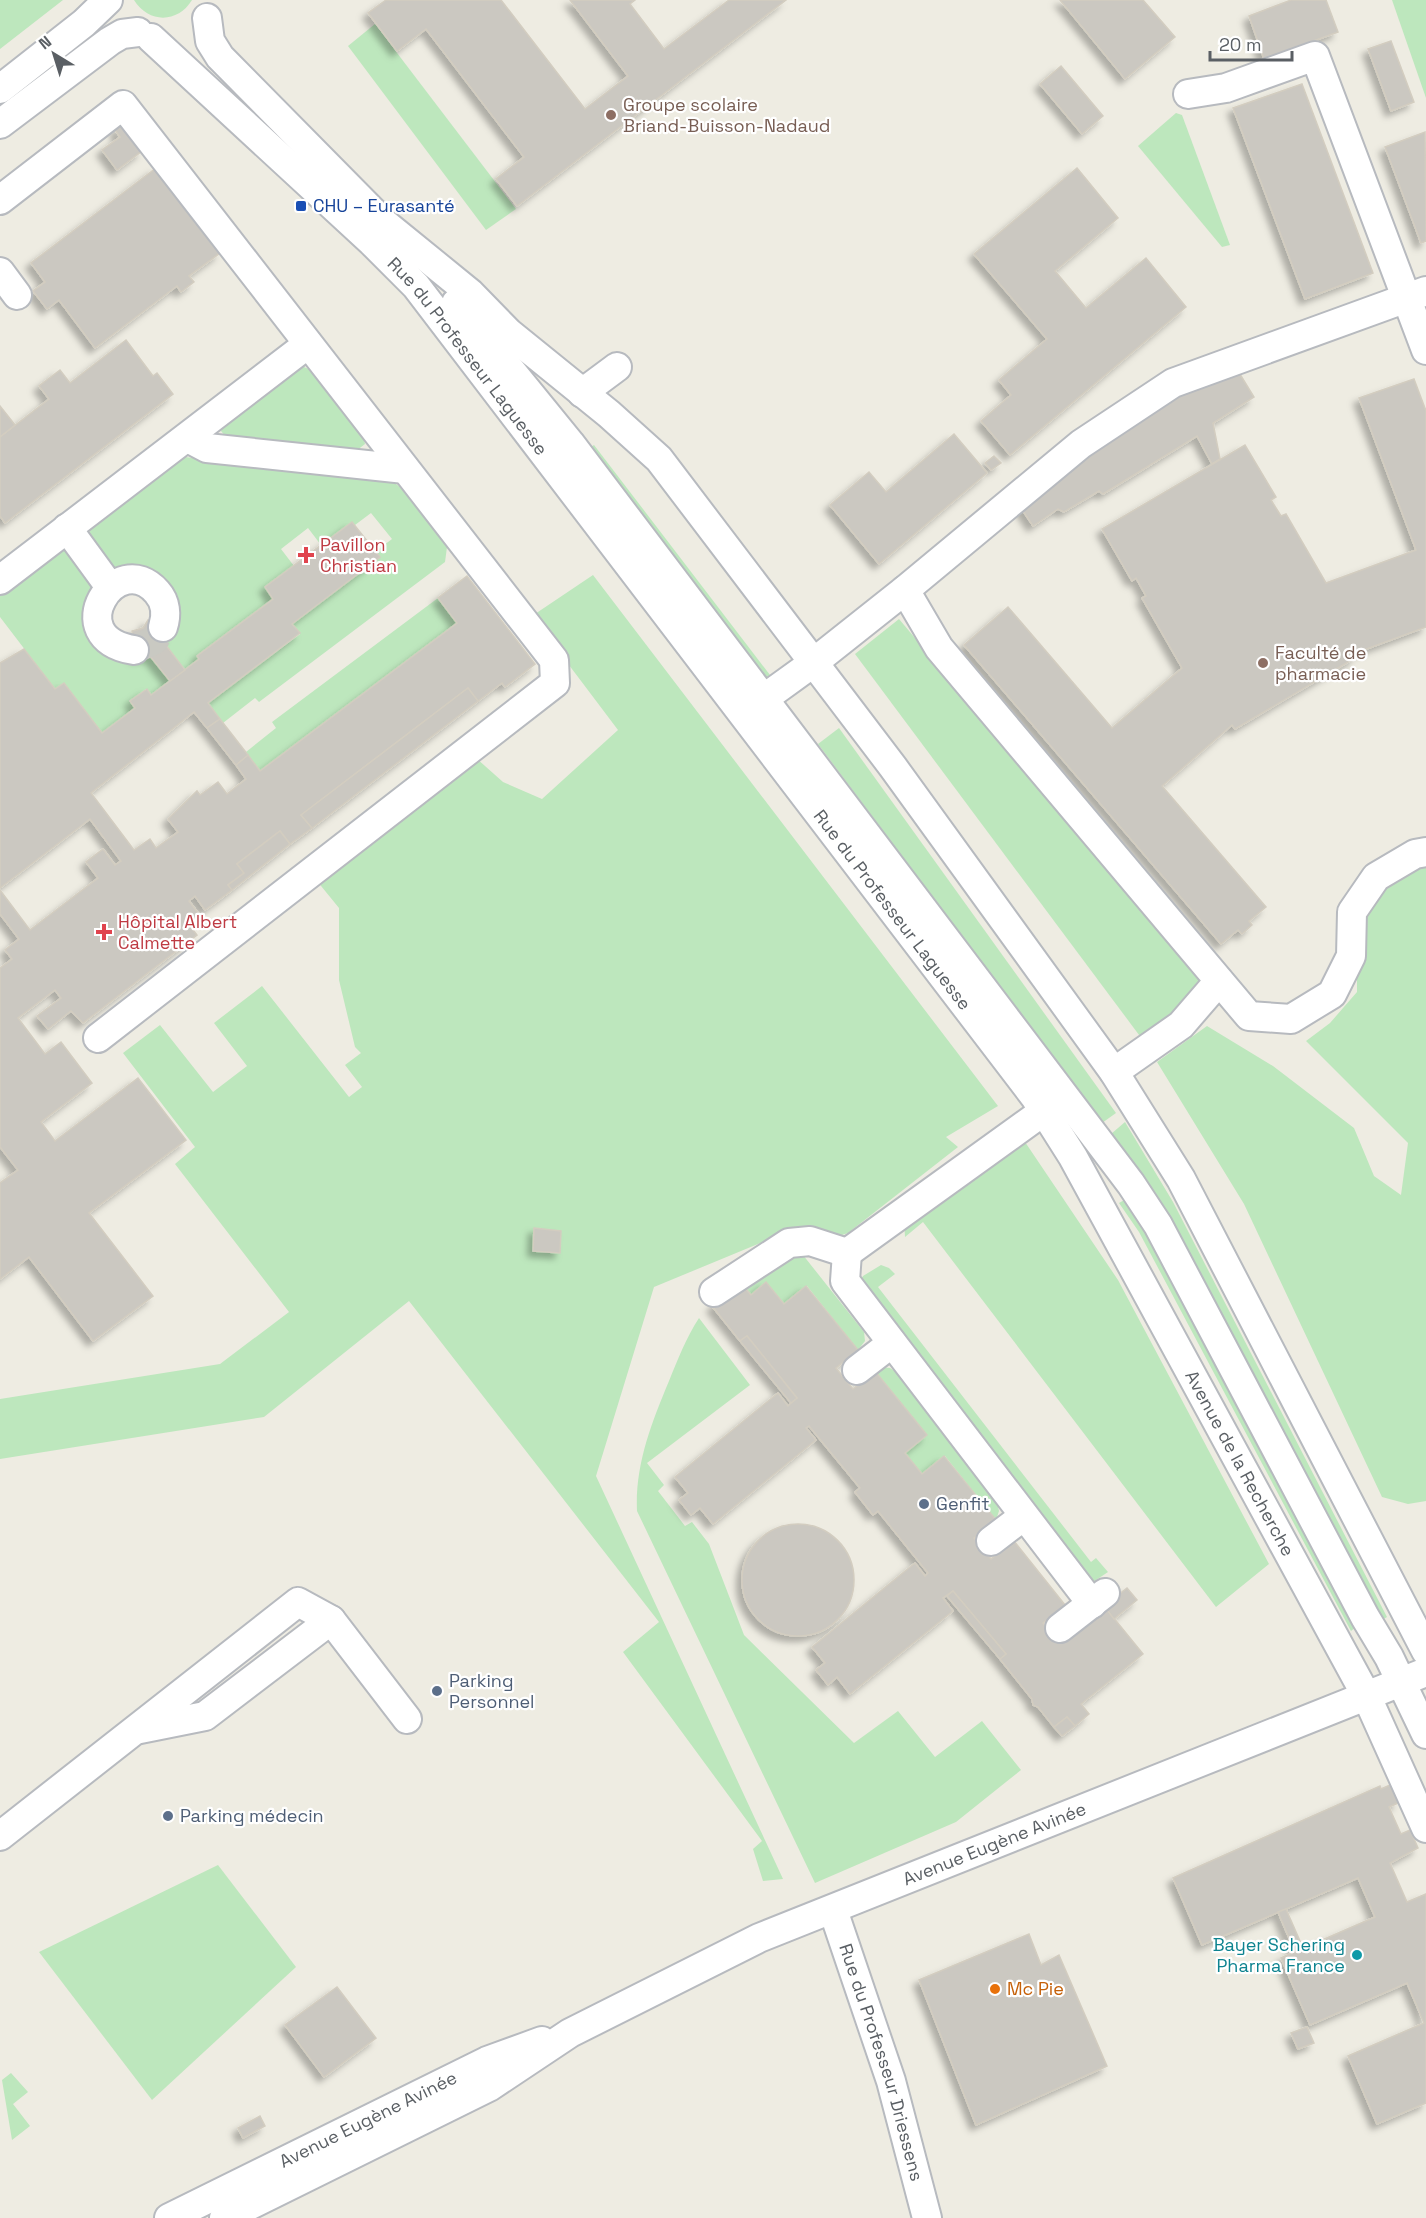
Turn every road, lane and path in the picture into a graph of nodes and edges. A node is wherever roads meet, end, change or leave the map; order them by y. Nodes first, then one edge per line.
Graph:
1 (108, 0) edge
2 (114, 0) edge
3 (214, 5) edge
4 (144, 35) junction
5 (0, 89) edge
6 (1188, 94) dead end
7 (0, 124) edge
8 (0, 200) edge
9 (384, 223) junction
10 (0, 272) edge
11 (17, 295) dead end
12 (1416, 295) edge
13 (444, 320) junction
14 (308, 344) junction
15 (1426, 350) edge
16 (617, 367) dead end
17 (582, 393) junction
18 (542, 408) junction
19 (188, 438) junction
20 (405, 469) junction
21 (68, 528) junction
22 (0, 580) edge
23 (110, 587) junction
24 (905, 590) junction
25 (163, 627) dead end
26 (134, 650) dead end
27 (813, 663) junction
28 (752, 707) junction
29 (1426, 852) edge
30 (1219, 981) junction
31 (98, 1038) dead end
32 (1109, 1066) junction
33 (1042, 1108) junction
34 (847, 1253) junction
35 (714, 1292) dead end
36 (892, 1343) junction
37 (857, 1370) dead end
38 (1024, 1516) junction
39 (991, 1541) dead end
40 (331, 1620) junction
41 (1060, 1628) dead end
42 (1426, 1651) edge
43 (1414, 1677) edge
44 (1366, 1697) junction
45 (407, 1719) dead end
46 (135, 1730) junction
47 (1426, 1734) edge
48 (1426, 1828) edge
49 (0, 1836) edge
50 (833, 1910) junction
51 (570, 2033) junction
52 (169, 2218) edge
53 (224, 2218) edge
54 (927, 2218) edge

1 - 5 street
2 - 4 street, Rue du Professeur Laguesse
3 - 4 street
3 - 9 street, Rue du Professeur Laguesse
4 - 7 street
4 - 13 street, Rue du Professeur Laguesse
6 - 12 street
8 - 14 street
9 - 17 street, Rue du Professeur Laguesse
9 - 18 street
10 - 11 street
12 - 15 street
12 - 24 street
13 - 18 street
13 - 28 street, Rue du Professeur Laguesse
14 - 19 street
14 - 20 street
16 - 17 street
17 - 27 street, Rue du Professeur Laguesse
18 - 28 street
19 - 20 street
19 - 21 street
20 - 31 street
21 - 22 street
21 - 23 street
23 - 25 street
23 - 26 street
24 - 27 street
24 - 30 street
27 - 28 street
27 - 32 street, Rue du Professeur Laguesse
28 - 33 street, Rue du Professeur Laguesse
28 - 43 street
29 - 30 street
30 - 32 street
32 - 42 street
33 - 34 street
33 - 44 street, Avenue de la Recherche
34 - 35 street
34 - 36 street
36 - 37 street
36 - 38 street
38 - 39 street
38 - 41 street
40 - 45 street
40 - 46 street
40 - 46 street
43 - 44 street, Avenue Eugène Avinée
43 - 47 street
44 - 48 street, Avenue de la Recherche
44 - 50 street, Avenue Eugène Avinée
46 - 49 street
50 - 51 street, Avenue Eugène Avinée
50 - 54 street, Rue du Professeur Driessens
51 - 52 street, Avenue Eugène Avinée
51 - 53 street, Avenue Eugène Avinée

